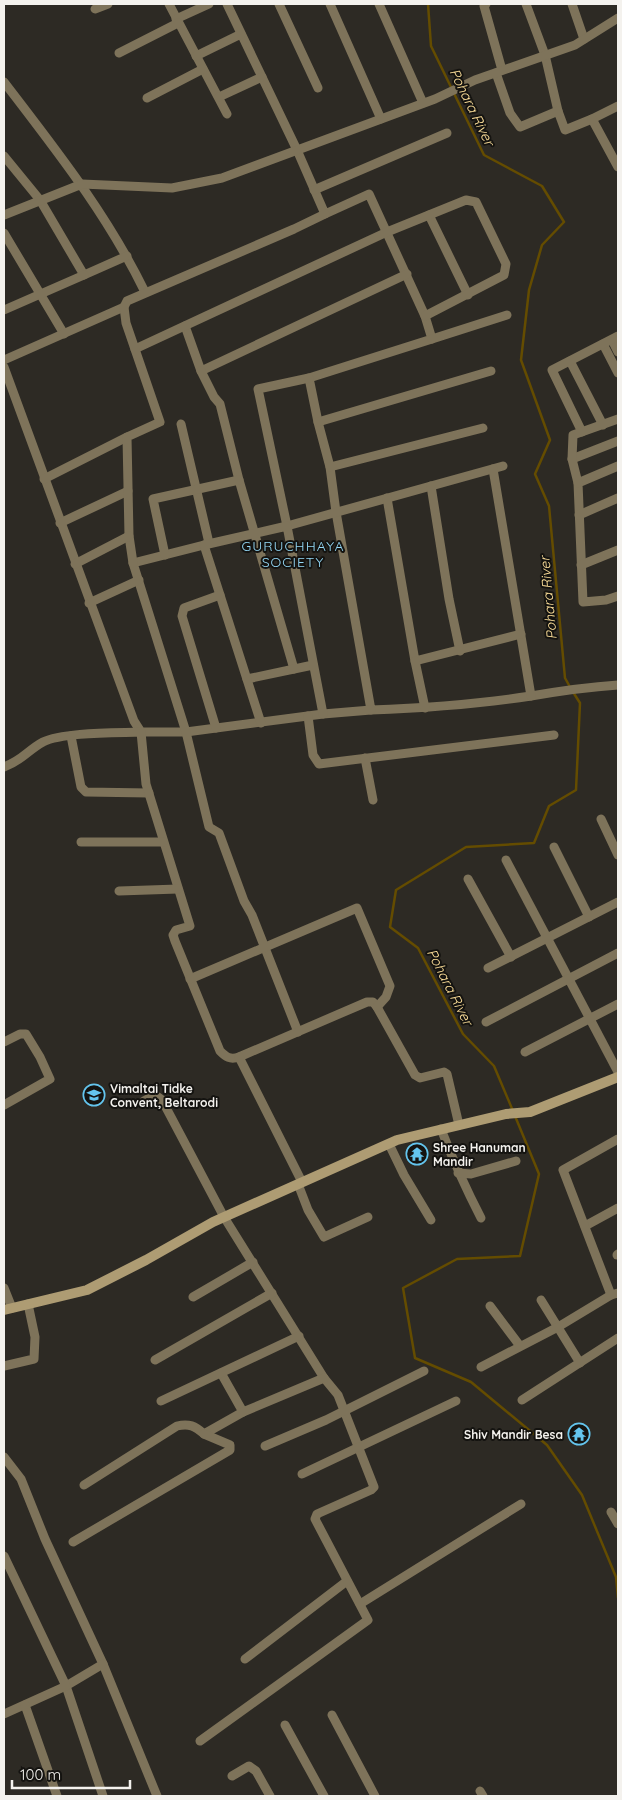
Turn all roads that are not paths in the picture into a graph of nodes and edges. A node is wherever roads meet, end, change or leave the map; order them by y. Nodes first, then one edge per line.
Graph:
1 (108, 4) edge
2 (169, 4) edge
3 (209, 4) edge
4 (227, 4) edge
5 (279, 4) edge
6 (330, 4) edge
7 (379, 4) edge
8 (486, 4) edge
9 (526, 4) edge
10 (572, 4) edge
11 (95, 9) dead end
12 (618, 18) edge
13 (177, 21) junction
14 (241, 34) junction
15 (584, 39) junction
16 (119, 53) dead end
17 (545, 55) junction
18 (196, 56) junction
19 (204, 69) junction
20 (499, 72) junction
21 (262, 77) junction
22 (4, 82) edge
23 (318, 88) dead end
24 (218, 97) junction
25 (146, 98) dead end
26 (423, 103) junction
27 (618, 106) edge
28 (558, 110) junction
29 (227, 114) dead end
30 (381, 119) junction
31 (592, 119) junction
32 (447, 133) dead end
33 (297, 150) junction
34 (4, 156) edge
35 (617, 163) edge
36 (82, 184) junction
37 (314, 190) junction
38 (40, 200) junction
39 (325, 214) junction
40 (4, 215) edge
41 (429, 215) junction
42 (387, 232) junction
43 (4, 233) edge
44 (127, 256) junction
45 (407, 274) junction
46 (84, 275) junction
47 (145, 292) junction
48 (40, 294) junction
49 (468, 295) junction
50 (124, 307) junction
51 (4, 310) edge
52 (507, 315) dead end
53 (425, 316) junction
54 (185, 326) junction
55 (64, 334) junction
56 (432, 338) junction
57 (611, 340) edge
58 (135, 349) junction
59 (618, 352) edge
60 (4, 360) edge
61 (570, 361) junction
62 (4, 367) edge
63 (201, 371) junction
64 (491, 371) dead end
65 (618, 373) edge
66 (309, 378) junction
67 (618, 419) edge
68 (318, 422) junction
69 (181, 424) dead end
70 (603, 424) junction
71 (483, 428) dead end
72 (582, 432) junction
73 (127, 437) junction
74 (618, 440) edge
75 (572, 459) junction
76 (503, 466) dead end
77 (618, 466) edge
78 (330, 467) junction
79 (493, 469) junction
80 (44, 479) junction
81 (239, 480) junction
82 (578, 483) junction
83 (431, 486) junction
84 (195, 490) junction
85 (128, 491) junction
86 (387, 498) junction
87 (618, 498) edge
88 (336, 512) junction
89 (579, 515) junction
90 (60, 523) junction
91 (287, 526) junction
92 (254, 533) junction
93 (129, 536) junction
94 (206, 544) junction
95 (618, 550) edge
96 (165, 555) junction
97 (133, 563) junction
98 (75, 564) junction
99 (580, 565) junction
100 (139, 580) junction
101 (220, 595) junction
102 (618, 596) edge
103 (89, 603) junction
104 (521, 634) junction
105 (460, 651) junction
106 (415, 661) junction
107 (313, 665) junction
108 (294, 669) junction
109 (247, 679) junction
110 (618, 685) edge
111 (531, 696) junction
112 (425, 708) junction
113 (371, 710) junction
114 (323, 714) junction
115 (308, 716) junction
116 (261, 723) junction
117 (216, 728) junction
118 (141, 732) junction
119 (186, 732) junction
120 (71, 736) junction
121 (554, 736) dead end
122 (365, 758) junction
123 (4, 767) edge
124 (149, 793) junction
125 (373, 800) dead end
126 (601, 819) dead end
127 (81, 842) dead end
128 (163, 842) junction
129 (554, 847) dead end
130 (618, 855) edge
131 (506, 860) dead end
132 (468, 879) dead end
133 (178, 889) junction
134 (118, 892) dead end
135 (618, 902) edge
136 (589, 917) junction
137 (548, 938) junction
138 (265, 948) junction
139 (618, 953) edge
140 (511, 957) junction
141 (488, 968) dead end
142 (569, 978) junction
143 (190, 979) junction
144 (618, 1004) edge
145 (377, 1007) junction
146 (590, 1019) junction
147 (486, 1022) dead end
148 (298, 1032) junction
149 (4, 1042) edge
150 (525, 1052) dead end
151 (239, 1057) junction
152 (618, 1072) edge
153 (618, 1076) edge
154 (144, 1101) dead end
155 (4, 1105) edge
156 (460, 1125) junction
157 (441, 1130) junction
158 (618, 1139) edge
159 (389, 1144) junction
160 (516, 1161) dead end
161 (458, 1173) junction
162 (300, 1183) junction
163 (618, 1208) edge
164 (368, 1216) dead end
165 (224, 1217) junction
166 (481, 1218) dead end
167 (431, 1220) dead end
168 (585, 1226) junction
169 (253, 1262) junction
170 (4, 1288) edge
171 (272, 1293) junction
172 (614, 1294) edge
173 (193, 1297) dead end
174 (541, 1300) dead end
175 (28, 1304) junction
176 (490, 1306) dead end
177 (8, 1309) edge
178 (558, 1327) junction
179 (299, 1336) junction
180 (618, 1338) edge
181 (520, 1346) junction
182 (155, 1360) dead end
183 (580, 1362) junction
184 (4, 1366) edge
185 (482, 1367) dead end
186 (424, 1371) dead end
187 (221, 1373) junction
188 (324, 1378) junction
189 (522, 1400) dead end
190 (161, 1401) dead end
191 (456, 1401) dead end
192 (344, 1410) junction
193 (244, 1412) junction
194 (204, 1434) junction
195 (265, 1446) dead end
196 (359, 1447) junction
197 (4, 1457) edge
198 (302, 1474) dead end
199 (84, 1485) dead end
200 (520, 1504) dead end
201 (611, 1512) dead end
202 (618, 1524) edge
203 (73, 1542) dead end
204 (4, 1556) edge
205 (347, 1581) junction
206 (360, 1604) junction
207 (245, 1659) dead end
208 (103, 1664) junction
209 (66, 1686) junction
210 (25, 1705) junction
211 (4, 1714) edge
212 (332, 1714) dead end
213 (285, 1725) dead end
214 (200, 1741) dead end
215 (232, 1776) dead end
216 (373, 1795) edge
217 (57, 1796) edge
218 (103, 1796) edge
219 (157, 1796) edge
220 (270, 1796) edge
221 (324, 1796) edge

1 - 11 street
2 - 13 street
3 - 13 street
4 - 14 street
5 - 23 street
6 - 30 street
7 - 26 street
8 - 20 street
9 - 17 street
10 - 15 street
12 - 15 street
13 - 16 street
13 - 18 street
14 - 18 street
14 - 21 street
15 - 17 street
17 - 20 street
17 - 28 street
18 - 19 street
19 - 24 street
19 - 25 street
20 - 26 street
20 - 28 street
21 - 24 street
21 - 33 street
22 - 36 street
24 - 29 street
26 - 30 street
27 - 31 street
28 - 31 street
30 - 33 street
31 - 35 street
32 - 37 street
33 - 36 street
33 - 37 street
34 - 38 street
36 - 38 street
36 - 44 street
37 - 39 street
38 - 40 street
38 - 46 street
39 - 42 street
39 - 47 street
41 - 42 street
41 - 49 street
41 - 49 street
42 - 45 street
42 - 54 street
43 - 48 street
44 - 46 street
44 - 47 street
45 - 53 street
45 - 63 street
46 - 48 street
47 - 50 street
48 - 51 street
48 - 55 street
49 - 53 street
50 - 55 street
50 - 58 street
52 - 56 street
53 - 56 street
54 - 58 street
54 - 63 street
55 - 60 street
56 - 66 street
57 - 59 street
57 - 61 street
57 - 65 street
58 - 73 street
61 - 70 street
61 - 72 street
62 - 80 street
63 - 81 street
64 - 68 street
66 - 68 street
66 - 91 street
67 - 70 street
68 - 78 street
69 - 84 street
70 - 72 street
71 - 78 street
72 - 75 street
73 - 80 street
73 - 85 street
74 - 75 street
75 - 82 street
76 - 79 street
77 - 82 street
78 - 88 street
79 - 83 street
79 - 104 street
80 - 90 street
81 - 84 street
81 - 92 street
82 - 89 street
83 - 86 street
83 - 105 street
84 - 94 street
84 - 96 street
85 - 90 street
85 - 93 street
86 - 88 street
86 - 106 street
87 - 89 street
88 - 91 street
88 - 113 street
89 - 99 street
90 - 98 street
91 - 92 street
91 - 107 street
92 - 94 street
92 - 108 street
93 - 97 street
93 - 98 street
94 - 96 street
94 - 101 street
95 - 99 street
96 - 97 street
97 - 100 street
98 - 103 street
99 - 102 street
100 - 103 street
100 - 119 street
101 - 109 street
101 - 117 street
103 - 118 street
104 - 105 street
104 - 111 street
105 - 106 street
106 - 112 street
107 - 108 street
107 - 114 street
108 - 109 street
109 - 116 street
110 - 111 street
111 - 112 street
112 - 113 street
113 - 114 street
114 - 115 street
115 - 116 street
115 - 122 street
116 - 117 street
117 - 119 street
118 - 119 street
118 - 120 street
118 - 124 street
119 - 138 street
120 - 123 street
120 - 124 street
121 - 122 street
122 - 125 street
124 - 128 street
126 - 130 street
127 - 128 street
128 - 133 street
129 - 136 street
131 - 137 street
132 - 140 street
133 - 134 street
133 - 143 street
135 - 136 street
136 - 137 street
137 - 140 street
137 - 142 street
138 - 143 street
138 - 145 street
138 - 148 street
139 - 142 street
140 - 141 street
142 - 146 street
142 - 147 street
143 - 151 street
144 - 146 street
145 - 148 street
145 - 156 street
146 - 150 street
146 - 152 street
148 - 151 street
149 - 155 street
151 - 162 street
153 - 156 street
154 - 165 street
156 - 157 street
157 - 159 street
157 - 161 street
158 - 168 street
159 - 162 street
159 - 167 street
160 - 161 street
161 - 166 street
162 - 164 street
162 - 165 street
163 - 168 street
165 - 169 street
165 - 175 street
168 - 172 street
169 - 171 street
169 - 173 street
170 - 177 street
171 - 179 street
171 - 182 street
172 - 178 street
174 - 178 street
175 - 177 street
175 - 184 street
176 - 181 street
178 - 181 street
178 - 183 street
179 - 187 street
179 - 188 street
180 - 183 street
181 - 185 street
183 - 189 street
186 - 192 street
187 - 190 street
187 - 193 street
188 - 192 street
188 - 193 street
191 - 196 street
192 - 195 street
192 - 196 street
193 - 194 street
194 - 199 street
194 - 203 street
196 - 198 street
196 - 205 street
197 - 208 street
200 - 206 street
201 - 202 street
204 - 209 street
205 - 206 street
205 - 207 street
206 - 214 street
208 - 209 street
208 - 219 street
209 - 210 street
209 - 218 street
210 - 211 street
210 - 217 street
212 - 216 street
213 - 221 street
215 - 220 street

